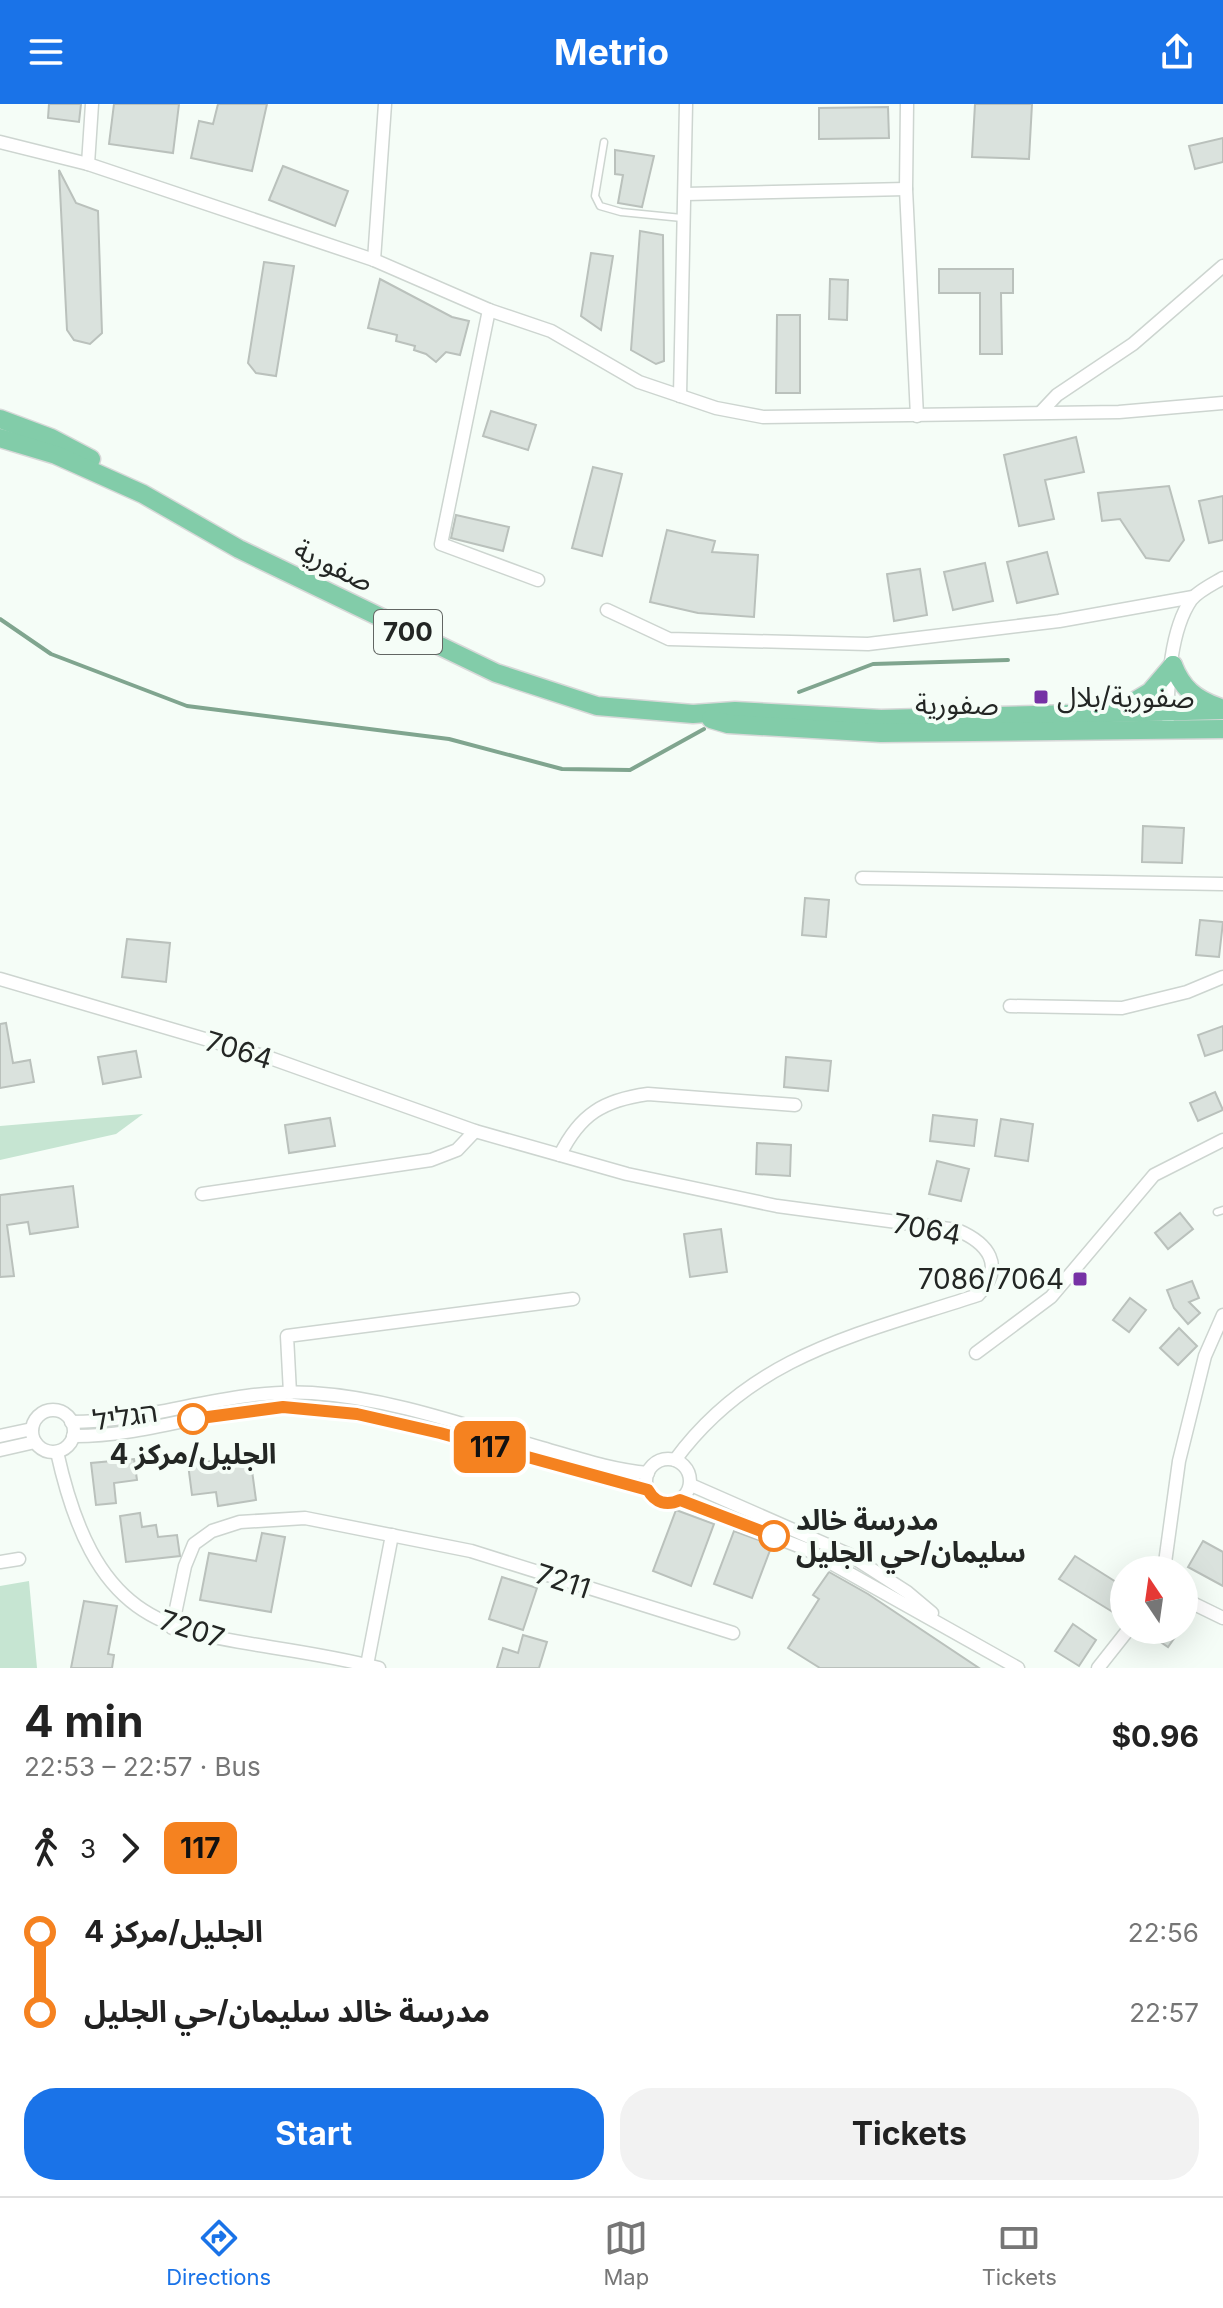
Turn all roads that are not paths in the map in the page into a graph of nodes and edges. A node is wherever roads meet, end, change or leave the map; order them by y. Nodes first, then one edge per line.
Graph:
1 (92, 104) edge
2 (385, 104) edge
3 (686, 104) edge
4 (907, 104) edge
5 (0, 142) edge
6 (604, 142) dead end
7 (88, 164) junction
8 (906, 189) junction
9 (685, 194) junction
10 (686, 218) junction
11 (374, 260) junction
12 (1223, 266) edge
13 (489, 310) junction
14 (680, 396) junction
15 (1223, 403) edge
16 (1041, 412) junction
17 (917, 416) junction
18 (0, 419) edge
19 (0, 438) edge
20 (143, 494) junction
21 (1223, 578) edge
22 (538, 580) dead end
23 (1193, 597) junction
24 (607, 610) dead end
25 (1173, 665) junction
26 (1223, 709) edge
27 (1168, 711) junction
28 (1114, 713) junction
29 (693, 714) junction
30 (1223, 729) edge
31 (1169, 731) junction
32 (862, 878) dead end
33 (1223, 884) edge
34 (1223, 977) edge
35 (0, 979) edge
36 (1010, 1006) dead end
37 (795, 1105) dead end
38 (475, 1131) junction
39 (1223, 1140) edge
40 (560, 1155) junction
41 (202, 1194) dead end
42 (573, 1299) dead end
43 (1223, 1315) edge
44 (976, 1353) dead end
45 (290, 1393) junction
46 (71, 1422) junction
47 (32, 1429) junction
48 (0, 1436) edge
49 (73, 1436) junction
50 (35, 1442) junction
51 (0, 1450) edge
52 (57, 1452) junction
53 (675, 1460) junction
54 (648, 1473) junction
55 (691, 1485) junction
56 (648, 1490) junction
57 (680, 1500) junction
58 (392, 1535) junction
59 (1166, 1556) edge
60 (19, 1559) dead end
61 (0, 1562) edge
62 (1198, 1606) edge
63 (1223, 1618) edge
64 (944, 1623) junction
65 (172, 1628) junction
66 (733, 1633) dead end
67 (1117, 1644) edge
68 (373, 1666) edge
69 (1018, 1668) edge
70 (1098, 1668) edge

1 - 7 street
2 - 11 street
3 - 9 street
4 - 8 street
5 - 7 street
6 - 10 lane
7 - 11 street
8 - 9 street
8 - 17 street
9 - 10 street
10 - 14 street
11 - 13 street
12 - 16 street
13 - 14 street
13 - 22 street
14 - 17 street
15 - 16 street
16 - 17 street
18 - 20 main road, 700
19 - 20 main road, 700
20 - 29 main road, صفورية / 700
21 - 23 street
23 - 24 street
23 - 25 street
25 - 26 main road
25 - 27 street
25 - 28 main road
26 - 27 main road, صفورية / 700
27 - 28 main road, صفورية / 700
27 - 31 street
28 - 29 main road, صفورية / 700
29 - 31 main road, صفورية / 700
30 - 31 main road, صفورية / 700
32 - 33 street
34 - 36 street
35 - 38 street, 7064
37 - 40 street
38 - 40 street, 7064
38 - 41 street
39 - 44 street
40 - 53 street, 7064
42 - 45 street
43 - 59 street
45 - 46 street, הגליל
45 - 54 street, הגליל
46 - 47 street
46 - 49 street
47 - 48 street
47 - 50 street
49 - 52 street
49 - 56 street, הגליל
50 - 51 street
50 - 52 street
52 - 65 street, 7207
53 - 54 street
53 - 55 street
54 - 56 street
55 - 57 street
55 - 64 street
56 - 57 street
57 - 64 street
58 - 65 street, 7211
58 - 66 street, 7211
58 - 68 street
60 - 61 street
62 - 63 street
64 - 69 street
65 - 68 street, 7207
67 - 70 street

